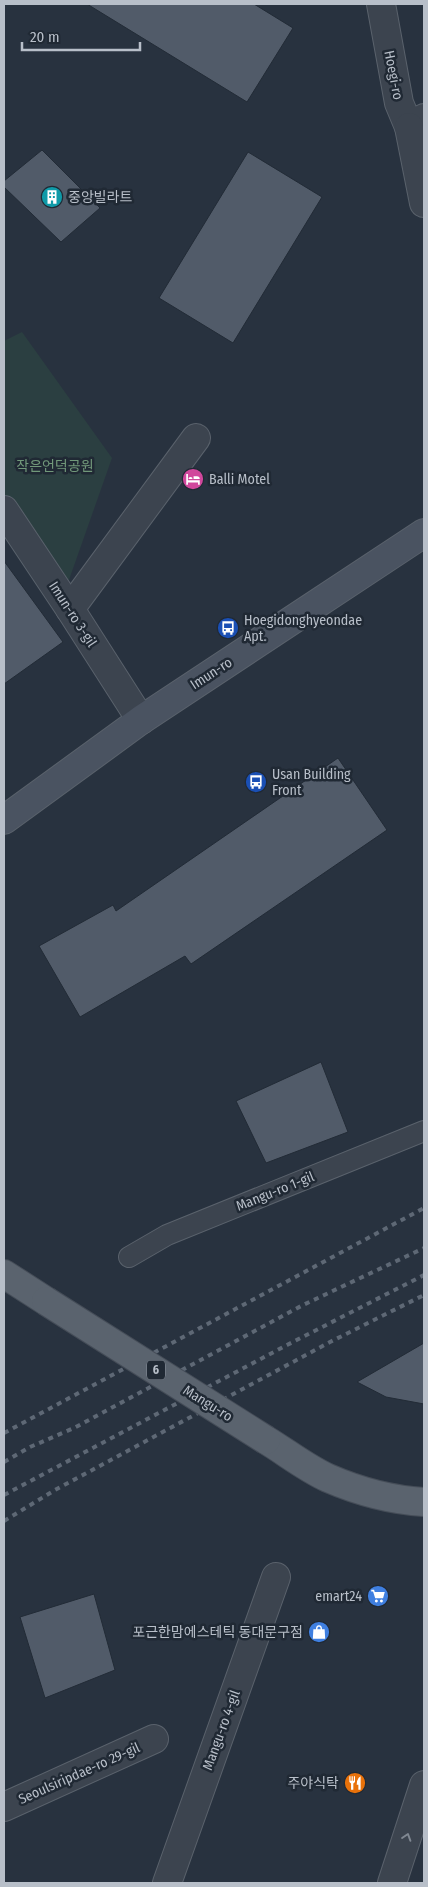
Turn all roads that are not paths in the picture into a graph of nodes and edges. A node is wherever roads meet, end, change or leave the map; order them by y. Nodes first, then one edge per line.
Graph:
1 (381, 4) edge
2 (417, 122) edge
3 (424, 203) edge
4 (196, 438) dead end
5 (4, 510) edge
6 (424, 533) edge
7 (70, 609) junction
8 (141, 720) junction
9 (4, 820) edge
10 (424, 1131) edge
11 (129, 1257) dead end
12 (4, 1274) edge
13 (424, 1502) edge
14 (276, 1577) dead end
15 (154, 1739) dead end
16 (424, 1785) edge
17 (4, 1806) edge
18 (167, 1883) edge
19 (392, 1883) edge

1 - 2 street, Hoegi-ro
2 - 3 street
4 - 7 street
5 - 7 street, Imun-ro 3-gil
6 - 8 main road, Imun-ro
7 - 8 street, Imun-ro 3-gil
8 - 9 main road, Imun-ro
10 - 11 lane, Mangu-ro 1-gil
12 - 13 main road, Mangu-ro / 6, bridge
14 - 18 street, Mangu-ro 4-gil
15 - 17 street, Seoulsiripdae-ro 29-gil
19 -> 16 street

